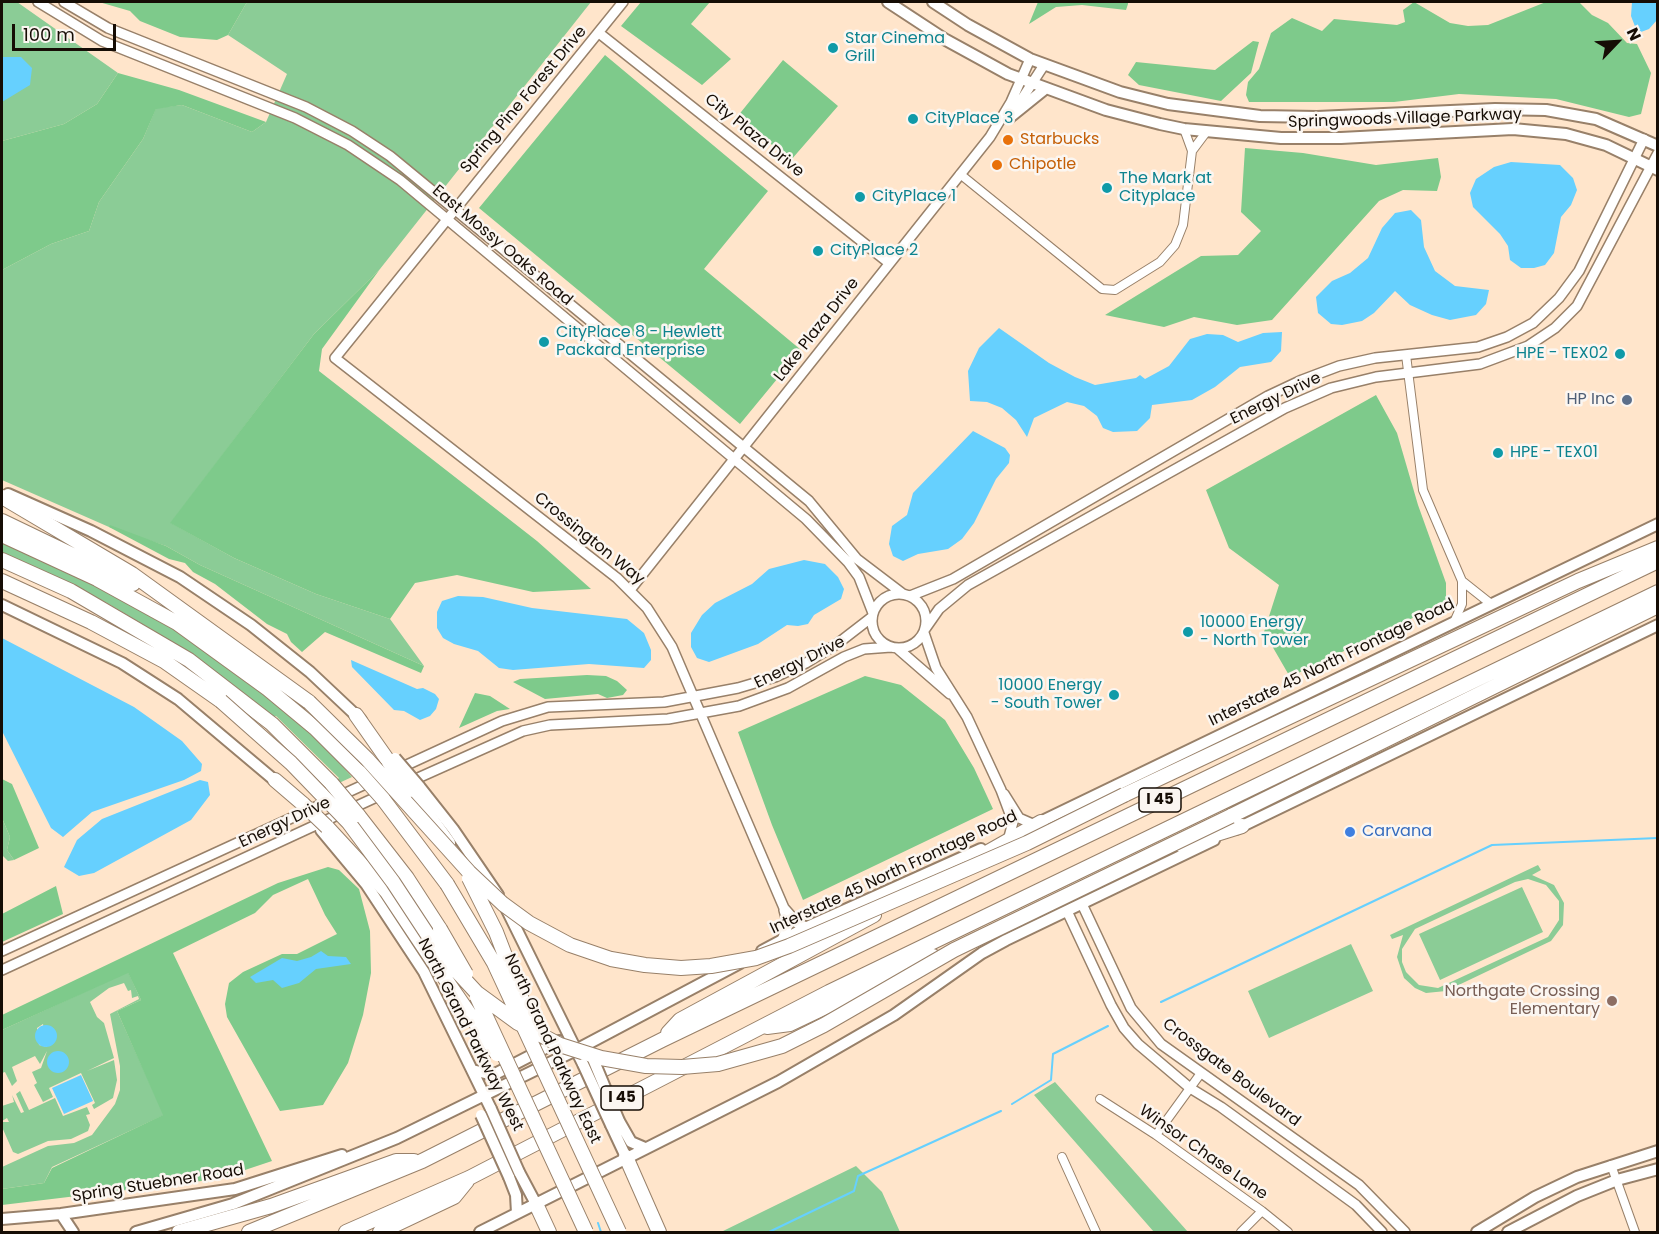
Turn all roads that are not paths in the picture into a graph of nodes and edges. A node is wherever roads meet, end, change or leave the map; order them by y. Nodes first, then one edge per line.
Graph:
1 (38, 2) edge
2 (64, 2) edge
3 (623, 2) edge
4 (888, 2) edge
5 (933, 2) edge
6 (599, 33) junction
7 (1030, 59) junction
8 (1044, 65) junction
9 (1026, 81) junction
10 (1046, 88) junction
11 (310, 109) junction
12 (1010, 117) junction
13 (304, 122) junction
14 (1184, 129) junction
15 (1207, 131) junction
16 (990, 137) junction
17 (1644, 139) junction
18 (1658, 146) edge
19 (1192, 151) junction
20 (1658, 153) edge
21 (1636, 158) junction
22 (1655, 169) edge
23 (960, 174) junction
24 (453, 210) junction
25 (446, 218) junction
26 (889, 263) junction
27 (553, 291) junction
28 (545, 301) junction
29 (1406, 355) junction
30 (335, 358) joint
31 (646, 367) junction
32 (1408, 373) junction
33 (638, 377) junction
34 (744, 447) junction
35 (736, 458) junction
36 (2, 492) edge
37 (2, 497) edge
38 (2, 521) edge
39 (1658, 524) edge
40 (2, 536) edge
41 (1658, 548) edge
42 (2, 560) edge
43 (1658, 561) edge
44 (2, 581) edge
45 (1462, 581) junction
46 (630, 590) junction
47 (1658, 592) edge
48 (907, 595) junction
49 (1491, 604) junction
50 (2, 605) edge
51 (1658, 606) edge
52 (183, 609) junction
53 (872, 615) junction
54 (1455, 620) junction
55 (1658, 626) edge
56 (924, 631) junction
57 (894, 648) junction
58 (952, 695) junction
59 (693, 697) junction
60 (700, 712) junction
61 (356, 715) joint
62 (502, 721) junction
63 (509, 737) junction
64 (275, 780) joint
65 (415, 788) junction
66 (1002, 790) junction
67 (1038, 823) junction
68 (1242, 826) junction
69 (324, 828) junction
70 (1009, 837) junction
71 (1082, 904) junction
72 (784, 908) junction
73 (1067, 911) junction
74 (68, 920) junction
75 (807, 927) junction
76 (75, 936) junction
77 (782, 940) junction
78 (2, 951) edge
79 (2, 970) edge
80 (564, 1026) junction
81 (756, 1028) junction
82 (596, 1039) junction
83 (662, 1040) junction
84 (576, 1050) junction
85 (588, 1061) junction
86 (472, 1070) junction
87 (1201, 1073) junction
88 (515, 1079) junction
89 (1191, 1088) junction
90 (484, 1095) junction
91 (1100, 1099) dead end
92 (560, 1101) junction
93 (464, 1106) junction
94 (615, 1123) junction
95 (1285, 1133) junction
96 (1156, 1135) junction
97 (397, 1138) junction
98 (1274, 1145) junction
99 (645, 1148) junction
100 (1658, 1151) edge
101 (626, 1157) junction
102 (1062, 1157) dead end
103 (422, 1161) junction
104 (1611, 1164) junction
105 (1658, 1169) edge
106 (514, 1174) junction
107 (468, 1178) junction
108 (1617, 1180) junction
109 (1366, 1193) junction
110 (536, 1204) junction
111 (1356, 1205) junction
112 (1262, 1210) junction
113 (517, 1213) junction
114 (61, 1214) junction
115 (1504, 1215) junction
116 (2, 1219) edge
117 (1511, 1231) edge
118 (73, 1233) edge
119 (136, 1233) edge
120 (179, 1233) edge
121 (249, 1233) edge
122 (346, 1233) edge
123 (380, 1233) edge
124 (480, 1233) edge
125 (549, 1233) edge
126 (586, 1233) edge
127 (619, 1233) edge
128 (659, 1233) edge
129 (1096, 1233) edge
130 (1241, 1233) edge
131 (1288, 1233) edge
132 (1382, 1233) edge
133 (1405, 1233) edge
134 (1477, 1233) edge
135 (1635, 1233) edge

1 - 13 street, East Mossy Oaks Road
2 - 11 street, East Mossy Oaks Road
3 - 6 street, Spring Pine Forest Drive
4 - 9 main road, Springwoods Village Parkway
5 - 7 main road, Springwoods Village Parkway
6 - 24 street, Spring Pine Forest Drive
6 - 26 street, City Plaza Drive
7 - 8 main road, Springwoods Village Parkway
7 - 9 street, Lake Plaza Drive
8 - 9 street, Lake Plaza Drive
8 - 17 main road, Springwoods Village Parkway
9 - 10 main road, Springwoods Village Parkway
9 - 12 street, Lake Plaza Drive
9 - 16 street, Lake Plaza Drive
10 - 12 main road
10 - 14 main road, Springwoods Village Parkway
11 - 13 street
11 - 24 street, East Mossy Oaks Road
12 - 16 street, Lake Plaza Drive
13 - 25 street, East Mossy Oaks Road
14 - 15 main road, Springwoods Village Parkway
14 - 19 street
15 - 19 street
15 - 21 main road, Springwoods Village Parkway
16 - 23 street, Lake Plaza Drive
17 - 18 main road, Springwoods Village Parkway
17 - 21 street, Energy Drive
19 - 23 street
20 - 22 street, Energy Drive
21 - 22 main road, Springwoods Village Parkway
21 - 29 street, Energy Drive
22 - 32 street, Energy Drive
23 - 26 street, Lake Plaza Drive
24 - 25 street, Spring Pine Forest Drive
24 - 27 street, East Mossy Oaks Road
25 - 28 street, East Mossy Oaks Road
25 - 30 street, Spring Pine Forest Drive
26 - 34 street, Lake Plaza Drive
27 - 28 street
27 - 31 street, East Mossy Oaks Road
28 - 33 street, East Mossy Oaks Road
29 - 32 street
29 - 48 street, Energy Drive
30 - 46 street, Crossington Way
31 - 33 street
31 - 34 street, East Mossy Oaks Road
32 - 45 street
32 - 56 street, Energy Drive
33 - 35 street, East Mossy Oaks Road
34 - 35 street, Lake Plaza Drive
34 - 48 street, East Mossy Oaks Road
35 - 46 street, Lake Plaza Drive
35 - 53 street, East Mossy Oaks Road
36 - 61 main road
37 - 52 highway
38 - 52 highway
39 - 49 main road, Interstate 45 North Frontage Road
40 - 92 highway, North Grand Parkway East, bridge
41 - 52 highway, bridge
42 - 88 highway, North Grand Parkway West, bridge
43 - 83 highway, I 45
44 - 51 highway, bridge
45 - 49 street
45 - 54 street
46 - 59 street, Crossington Way
47 - 81 highway, I 45
48 - 53 street
48 - 56 street
49 - 54 main road, Interstate 45 North Frontage Road
50 - 64 main road
53 - 57 street
53 - 59 street, Energy Drive
54 - 67 main road, Interstate 45 North Frontage Road
55 - 68 main road
56 - 57 street
56 - 58 street
57 - 58 street
57 - 60 street, Energy Drive
58 - 66 street
59 - 60 street, Crossington Way
59 - 62 street, Energy Drive
60 - 63 street, Energy Drive
60 - 72 street, Crossington Way
61 - 65 highway, bridge
62 - 63 street
62 - 74 street, Energy Drive
63 - 76 street, Energy Drive
64 - 69 highway, bridge
65 - 80 main road
65 - 92 highway, bridge
66 - 67 street
66 - 70 street
67 - 70 main road, Interstate 45 North Frontage Road
67 - 83 highway
68 - 71 main road
68 - 81 highway
69 - 86 main road, North Grand Parkway West
69 - 88 highway, bridge
70 - 75 main road, Interstate 45 North Frontage Road
71 - 73 main road
71 - 87 street, Crossgate Boulevard
72 - 75 street, Crossington Way
72 - 77 street, Crossington Way
73 - 89 street, Crossgate Boulevard
73 - 99 main road
74 - 76 street
74 - 78 street, Energy Drive
75 - 77 main road, Interstate 45 North Frontage Road
76 - 79 street, Energy Drive
77 - 82 main road, Interstate 45 North Frontage Road
80 - 84 main road
80 - 86 main road
81 - 107 highway, I 45
82 - 84 main road, Interstate 45 North Frontage Road
82 - 85 main road
83 - 103 highway, I 45
84 - 85 main road
84 - 90 main road, Interstate 45 North Frontage Road
85 - 94 main road, bridge
86 - 90 main road, North Grand Parkway West
87 - 89 street
87 - 95 street, Crossgate Boulevard
88 - 126 highway, bridge
89 - 96 street
89 - 98 street, Crossgate Boulevard
90 - 93 main road, Interstate 45 North Frontage Road
90 - 106 main road, North Grand Parkway West, bridge
91 - 96 street, Winsor Chase Lane
92 - 127 highway, North Grand Parkway East, bridge
93 - 97 main road, Interstate 45 North Frontage Road
93 - 106 main road, bridge
94 - 99 main road
94 - 101 main road
95 - 98 street
95 - 109 street, Crossgate Boulevard
96 - 112 street, Winsor Chase Lane
97 - 114 main road, Spring Stuebner Road
97 - 119 main road, Interstate 45 North Frontage Road
98 - 111 street, Crossgate Boulevard
99 - 101 main road
100 - 104 main road
101 - 110 main road
101 - 128 highway
102 - 129 street
103 - 120 highway
103 - 121 highway, I 45
104 - 108 street
104 - 115 main road
105 - 108 main road
106 - 110 main road, North Grand Parkway West
106 - 113 main road
107 - 122 highway, I 45
107 - 123 highway
108 - 117 main road
108 - 135 street
109 - 111 street
109 - 133 street, Crossgate Boulevard
110 - 113 main road
110 - 125 highway
111 - 132 street, Crossgate Boulevard
112 - 130 street
112 - 131 street, Winsor Chase Lane
113 - 124 main road
114 - 116 main road, Spring Stuebner Road
114 - 118 main road, Spring Stuebner Road
115 - 117 main road
115 - 134 main road

